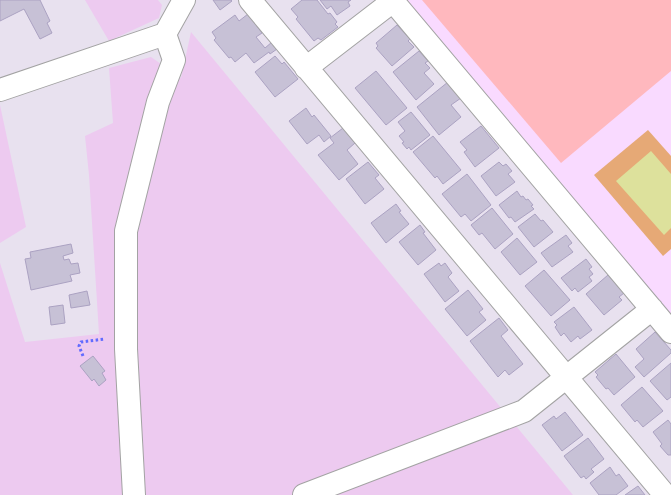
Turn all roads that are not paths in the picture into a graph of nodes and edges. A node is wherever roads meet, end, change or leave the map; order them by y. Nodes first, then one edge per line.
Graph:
1 (184, 0) edge
2 (250, 0) edge
3 (392, 1) edge
4 (165, 34) junction
5 (306, 68) junction
6 (0, 90) edge
7 (652, 309) junction
8 (671, 332) edge
9 (566, 378) junction
10 (134, 495) edge
11 (304, 495) edge
12 (664, 495) edge

1 - 4 street
2 - 5 street
3 - 5 street
3 - 7 street
4 - 6 street
4 - 10 street
5 - 9 street
7 - 8 street
7 - 9 street
9 - 11 street
9 - 12 street

